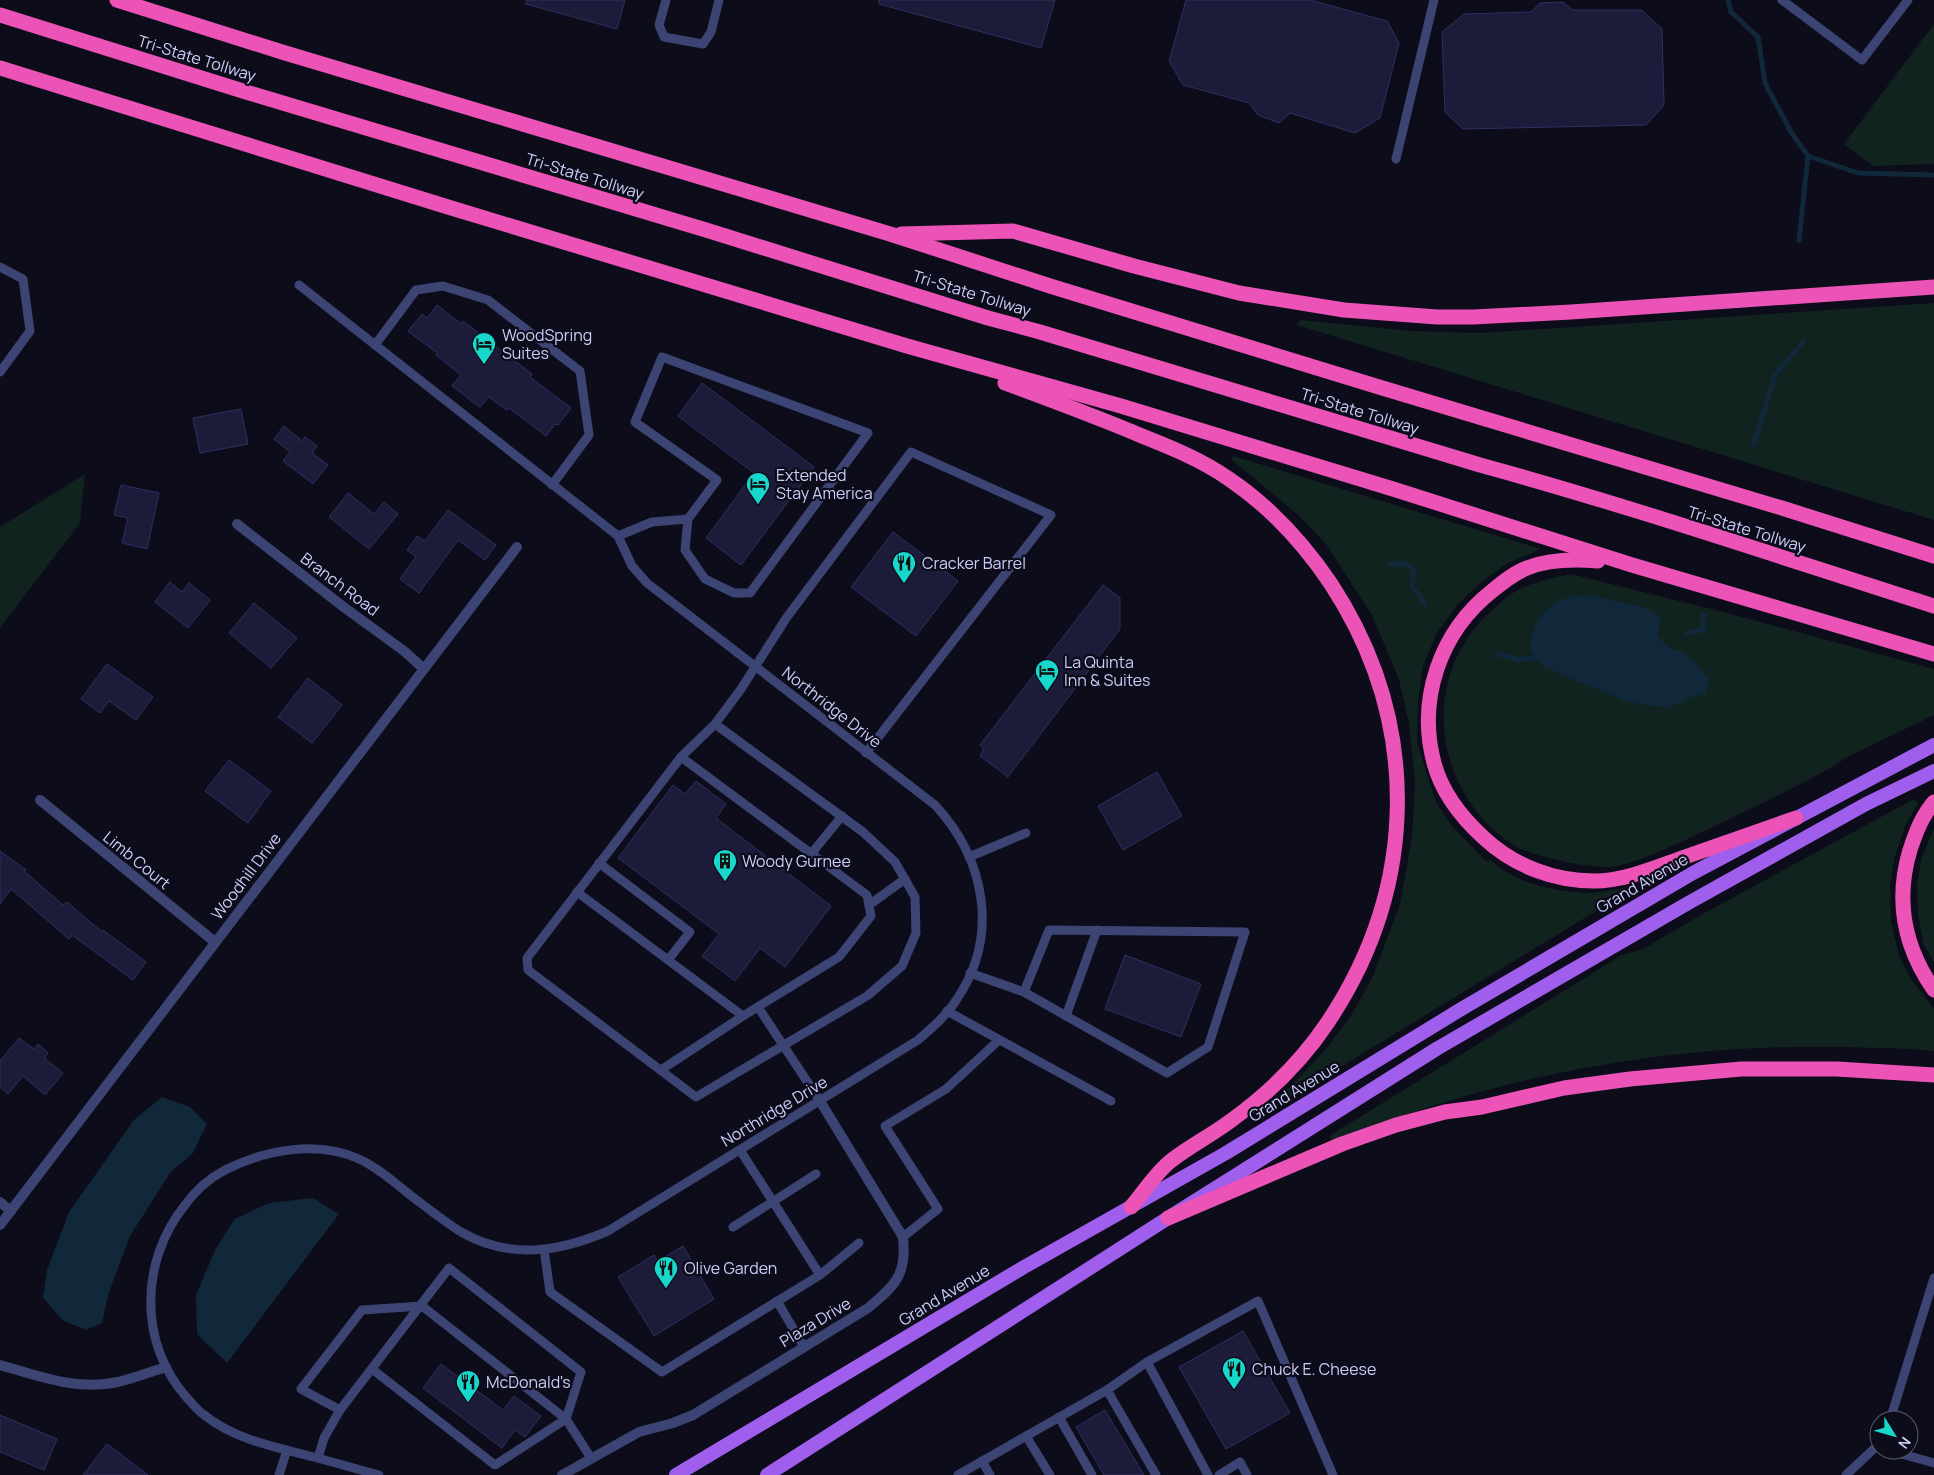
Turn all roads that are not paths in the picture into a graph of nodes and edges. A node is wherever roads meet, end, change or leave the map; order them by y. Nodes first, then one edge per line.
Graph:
1 (117, 0) edge
2 (666, 0) edge
3 (719, 0) edge
4 (1434, 0) edge
5 (1782, 0) edge
6 (1908, 0) edge
7 (0, 15) edge
8 (0, 68) edge
9 (1396, 159) dead end
10 (890, 234) junction
11 (0, 267) edge
12 (299, 285) dead end
13 (1934, 287) edge
14 (375, 345) junction
15 (907, 346) junction
16 (0, 372) edge
17 (552, 485) junction
18 (688, 519) junction
19 (237, 524) dead end
20 (618, 536) junction
21 (517, 547) dead end
22 (1934, 556) edge
23 (1632, 565) junction
24 (1934, 606) edge
25 (1934, 654) edge
26 (756, 667) junction
27 (424, 669) junction
28 (715, 724) junction
29 (1934, 745) edge
30 (866, 752) junction
31 (681, 757) junction
32 (1934, 770) edge
33 (40, 800) dead end
34 (1934, 802) edge
35 (842, 816) junction
36 (1796, 818) junction
37 (1026, 833) dead end
38 (811, 854) junction
39 (969, 857) junction
40 (599, 863) junction
41 (905, 879) junction
42 (577, 892) junction
43 (869, 905) junction
44 (1097, 930) junction
45 (215, 942) junction
46 (668, 960) junction
47 (970, 973) junction
48 (1934, 990) edge
49 (1024, 992) junction
50 (758, 1007) junction
51 (947, 1011) junction
52 (743, 1016) junction
53 (1066, 1016) junction
54 (999, 1040) junction
55 (783, 1044) junction
56 (661, 1070) junction
57 (1934, 1075) edge
58 (820, 1101) junction
59 (1111, 1101) dead end
60 (740, 1150) junction
61 (816, 1174) dead end
62 (0, 1202) edge
63 (773, 1202) junction
64 (1131, 1207) junction
65 (11, 1211) junction
66 (1168, 1218) junction
67 (0, 1225) edge
68 (733, 1227) dead end
69 (902, 1237) junction
70 (859, 1243) dead end
71 (544, 1249) junction
72 (820, 1275) junction
73 (1934, 1278) edge
74 (777, 1301) junction
75 (422, 1306) junction
76 (804, 1347) junction
77 (1147, 1362) junction
78 (0, 1365) edge
79 (166, 1366) junction
80 (372, 1370) junction
81 (1107, 1390) junction
82 (340, 1410) junction
83 (1893, 1410) edge
84 (1059, 1417) junction
85 (566, 1419) junction
86 (1026, 1436) junction
87 (287, 1450) junction
88 (1869, 1454) edge
89 (318, 1458) junction
90 (591, 1458) junction
91 (1919, 1459) edge
92 (982, 1461) junction
93 (1934, 1463) edge
94 (279, 1475) edge
95 (379, 1475) edge
96 (562, 1475) edge
97 (676, 1475) edge
98 (767, 1475) edge
99 (958, 1475) edge
100 (990, 1475) edge
101 (1050, 1475) edge
102 (1092, 1475) edge
103 (1156, 1475) edge
104 (1208, 1475) edge
105 (1219, 1475) edge
106 (1247, 1475) edge
107 (1333, 1475) edge
108 (1846, 1475) edge

1 - 10 highway, Tri-State Tollway
2 - 3 lane
4 - 9 lane
5 - 6 lane
7 - 24 highway, Tri-State Tollway
8 - 15 highway
10 - 13 highway
10 - 22 highway, Tri-State Tollway
11 - 16 lane
12 - 14 lane
14 - 17 lane
14 - 17 lane
15 - 23 highway
15 - 64 highway
17 - 20 lane
18 - 18 lane
18 - 20 lane
19 - 27 street, Branch Road
20 - 26 lane, Northridge Drive
21 - 27 street, Woodhill Drive
23 - 25 highway
23 - 36 highway
26 - 28 lane
26 - 30 lane, Northridge Drive
26 - 30 lane
27 - 45 street, Woodhill Drive
28 - 31 lane
28 - 35 lane
29 - 36 main road, Grand Avenue
30 - 39 lane, Northridge Drive
31 - 38 lane
31 - 40 lane
32 - 66 main road
33 - 45 street, Limb Court
34 - 48 highway
35 - 38 lane
35 - 41 lane
36 - 64 main road, Grand Avenue
37 - 39 lane
38 - 43 lane
39 - 47 lane, Northridge Drive
40 - 42 lane
40 - 46 lane
41 - 43 lane
41 - 55 lane
42 - 46 lane
42 - 56 lane
43 - 50 lane
44 - 49 lane
44 - 53 lane
44 - 53 lane
45 - 65 street, Woodhill Drive
46 - 52 lane
47 - 49 lane
47 - 51 lane, Northridge Drive
49 - 53 lane
50 - 52 lane
50 - 55 lane
51 - 54 lane
51 - 58 lane, Northridge Drive
52 - 56 lane
54 - 59 lane
54 - 69 lane
55 - 56 lane
55 - 58 lane
57 - 66 highway
58 - 60 lane, Northridge Drive
58 - 69 street, Plaza Drive
60 - 63 lane
60 - 71 lane, Northridge Drive
61 - 63 lane
62 - 65 street
63 - 68 lane
63 - 72 lane
64 - 97 main road, Grand Avenue
65 - 67 street, Woodhill Drive
66 - 98 main road
69 - 76 street, Plaza Drive
70 - 72 lane
71 - 74 lane
71 - 79 lane, Northridge Drive
72 - 74 lane
73 - 83 lane
74 - 76 lane
75 - 80 lane
75 - 82 lane
75 - 85 lane
75 - 85 lane
76 - 90 street, Plaza Drive
77 - 81 lane
77 - 104 lane
77 - 107 lane
78 - 79 street
79 - 87 lane, Northridge Drive
80 - 82 lane
80 - 85 lane
81 - 84 lane
81 - 103 lane
82 - 89 lane
84 - 86 lane
84 - 102 lane
85 - 90 lane
86 - 92 lane
86 - 101 lane
87 - 89 lane, Northridge Drive
87 - 94 lane
88 - 108 lane
89 - 95 lane, Northridge Drive
90 - 96 street, Plaza Drive
91 - 93 lane
92 - 99 lane
92 - 100 lane
105 - 106 lane

